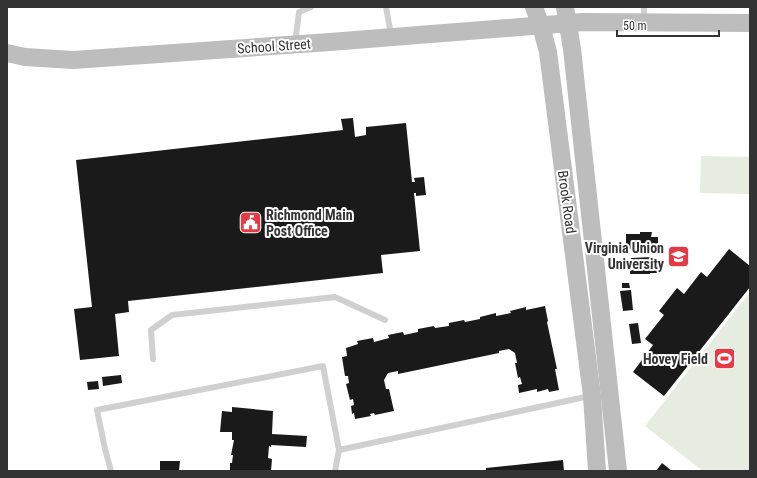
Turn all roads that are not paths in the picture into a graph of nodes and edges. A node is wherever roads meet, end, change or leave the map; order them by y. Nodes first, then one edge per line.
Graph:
1 (310, 7) edge
2 (386, 7) edge
3 (534, 7) edge
4 (566, 15) edge
5 (644, 15) edge
6 (750, 24) edge
7 (541, 26) junction
8 (391, 37) junction
9 (294, 44) junction
10 (7, 53) edge
11 (385, 320) dead end
12 (153, 360) dead end
13 (600, 394) junction
14 (339, 450) junction
15 (111, 471) edge
16 (335, 471) edge
17 (597, 471) edge
18 (618, 471) edge

1 - 9 lane
2 - 8 lane
3 - 7 main road, Brook Road
4 - 5 main road, School Street
4 - 7 main road, School Street
4 - 13 main road, Brook Road
5 - 6 main road, School Street
7 - 8 main road, School Street
7 - 13 main road, Brook Road
8 - 9 main road, School Street
9 - 10 main road, School Street
11 - 12 lane
13 - 14 lane
13 - 17 main road, Brook Road
13 - 18 main road, Brook Road
14 - 15 lane
14 - 16 lane

